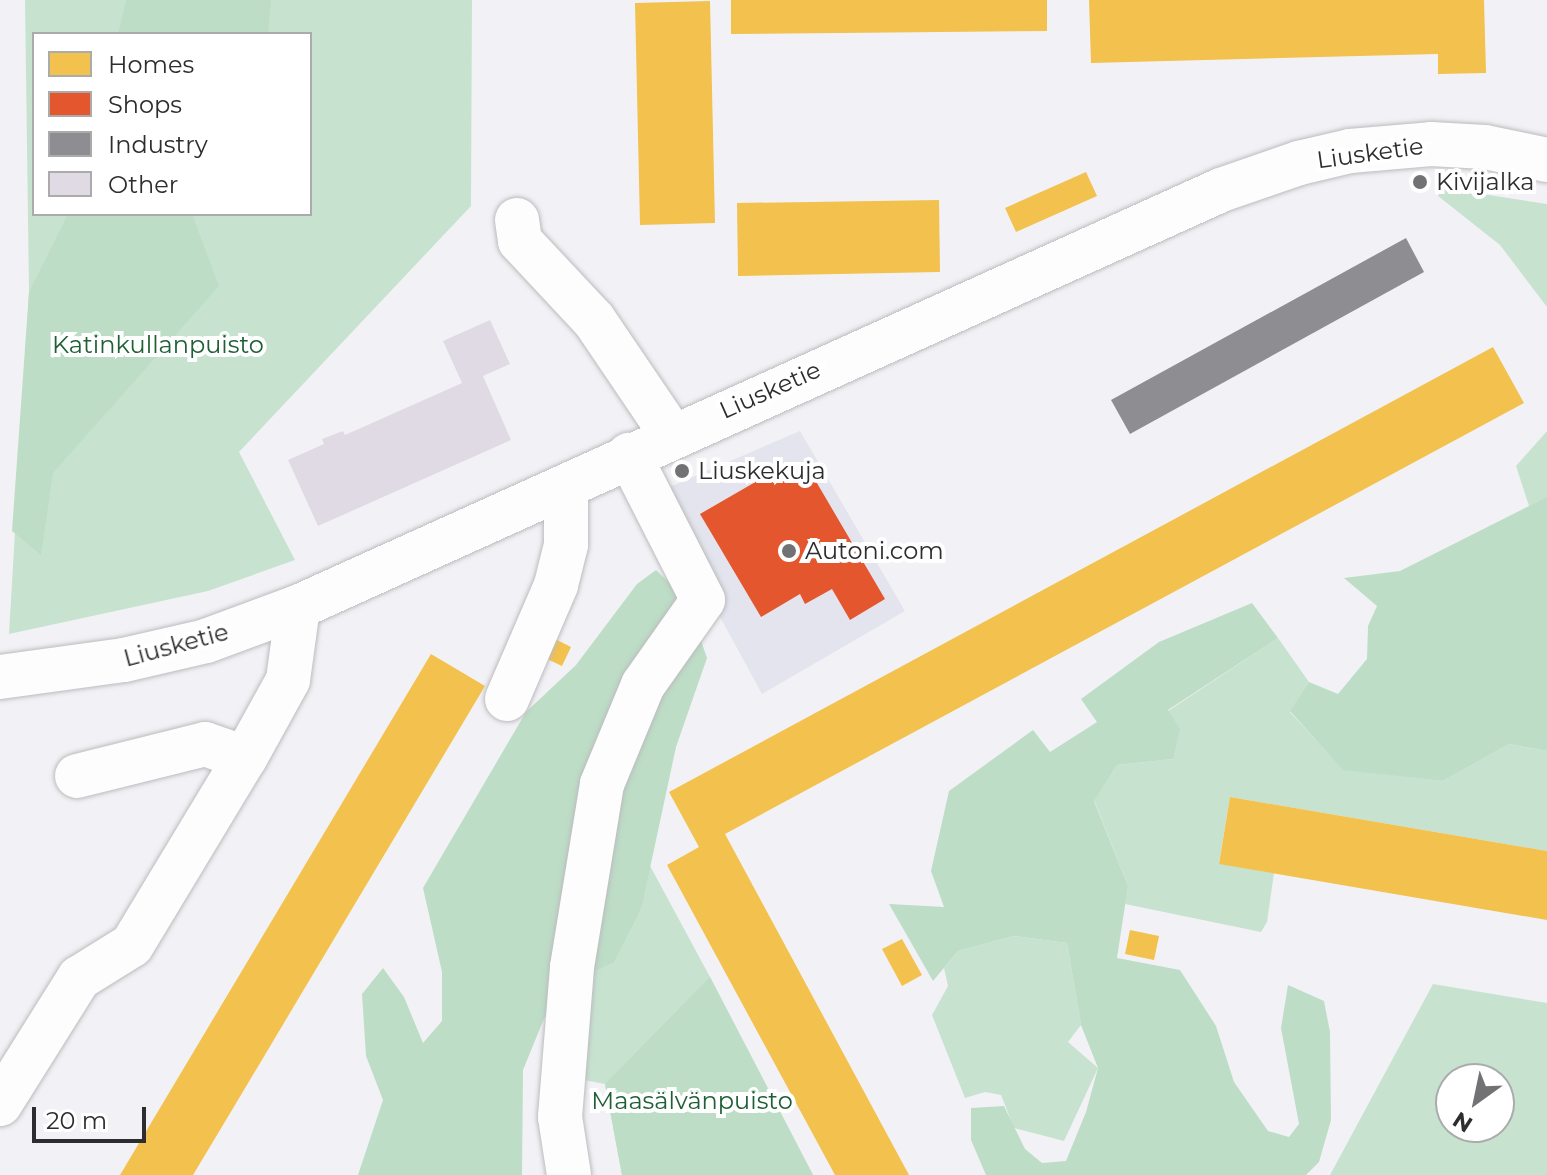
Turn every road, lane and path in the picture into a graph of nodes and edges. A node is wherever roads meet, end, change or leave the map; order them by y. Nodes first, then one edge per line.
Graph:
1 (1547, 160) edge
2 (517, 220) dead end
3 (672, 435) junction
4 (629, 455) junction
5 (566, 486) junction
6 (298, 607) junction
7 (0, 677) edge
8 (507, 699) dead end
9 (245, 758) junction
10 (77, 776) dead end
11 (0, 1104) edge
12 (569, 1175) edge

1 - 3 street, Liusketie
2 - 3 street
3 - 4 street, Liusketie
4 - 5 street, Liusketie
4 - 12 street
5 - 6 street, Liusketie
5 - 8 street
6 - 7 street, Liusketie
6 - 9 street
9 - 10 street
9 - 11 street

